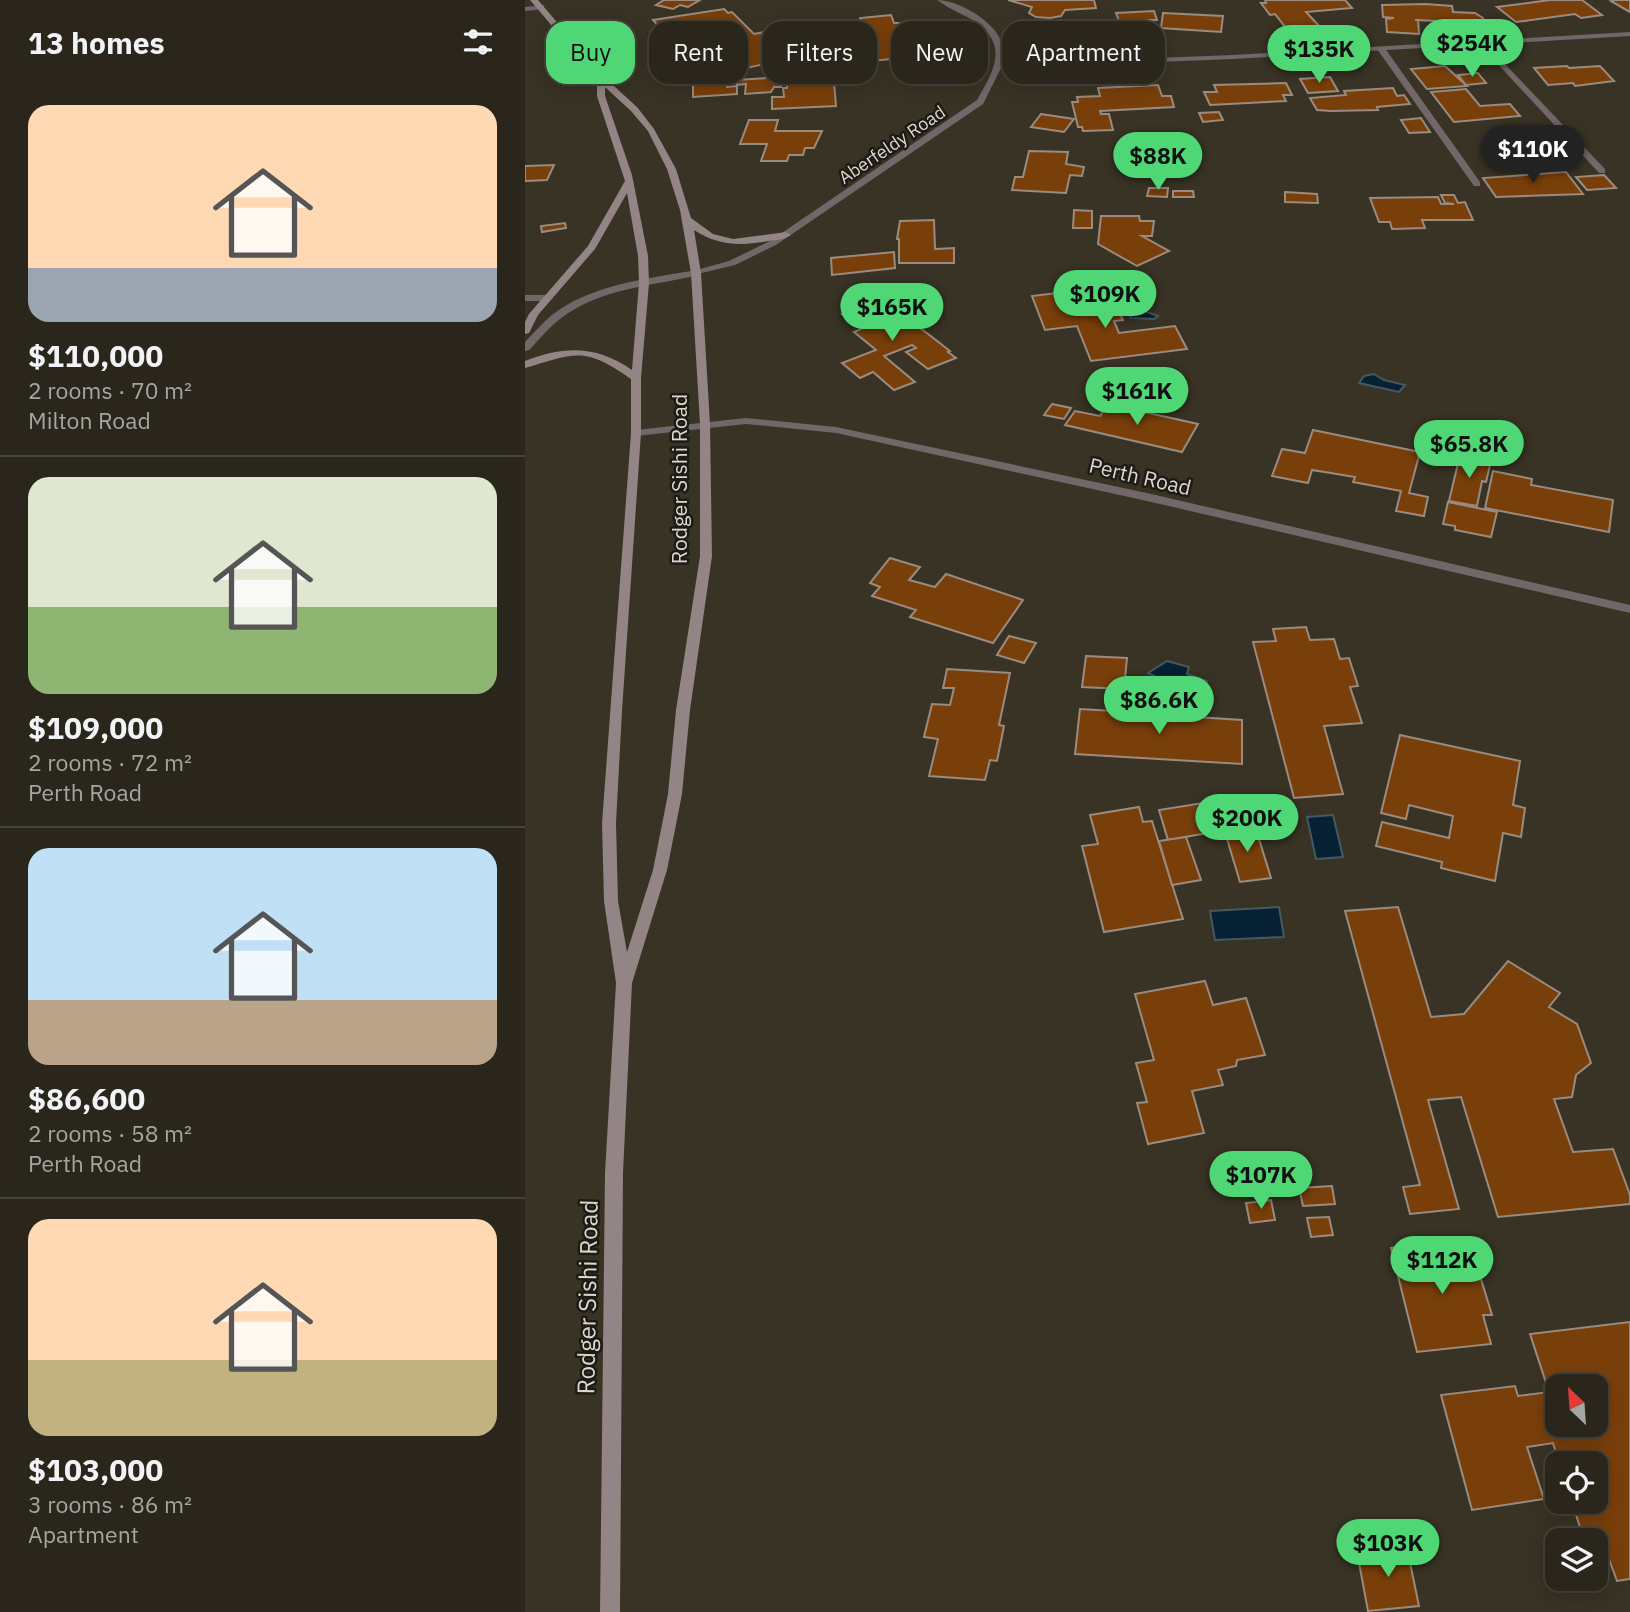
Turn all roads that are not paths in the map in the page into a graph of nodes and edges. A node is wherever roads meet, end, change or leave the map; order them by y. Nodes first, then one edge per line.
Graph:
1 (534, 0) edge
2 (941, 0) edge
3 (541, 7) junction
4 (525, 9) edge
5 (553, 21) edge
6 (1630, 34) edge
7 (1484, 44) junction
8 (1381, 49) junction
9 (999, 66) junction
10 (601, 84) edge
11 (607, 84) edge
12 (1602, 171) dead end
13 (629, 181) junction
14 (1477, 184) dead end
15 (685, 218) junction
16 (786, 235) junction
17 (696, 273) junction
18 (644, 283) junction
19 (525, 298) edge
20 (547, 298) junction
21 (525, 331) edge
22 (525, 348) edge
23 (525, 365) edge
24 (636, 378) junction
25 (705, 424) junction
26 (636, 433) junction
27 (1630, 609) edge
28 (624, 984) junction
29 (610, 1612) edge

1 - 3 main road, Rodger Sishi Road
2 - 9 street
3 - 4 street
3 - 5 main road, Rodger Sishi Road
6 - 7 street
7 - 8 street
7 - 12 street
8 - 9 street
8 - 14 street
9 - 16 street, Aberfeldy Road
10 - 13 main road, Rodger Sishi Road
11 - 15 main road, Rodger Sishi Road
13 - 18 main road, Rodger Sishi Road
13 - 20 main road
15 - 16 main road
15 - 17 main road, Rodger Sishi Road
16 - 17 street, Aberfeldy Road
17 - 18 street, Aberfeldy Road
17 - 25 main road, Rodger Sishi Road
18 - 22 street, Aberfeldy Road
18 - 24 main road, Rodger Sishi Road
19 - 20 street
20 - 21 main road
23 - 24 main road
24 - 26 main road, Rodger Sishi Road
25 - 26 street, Perth Road
25 - 27 street, Perth Road
25 - 28 main road, Rodger Sishi Road
26 - 28 main road, Rodger Sishi Road
28 - 29 main road, Rodger Sishi Road

